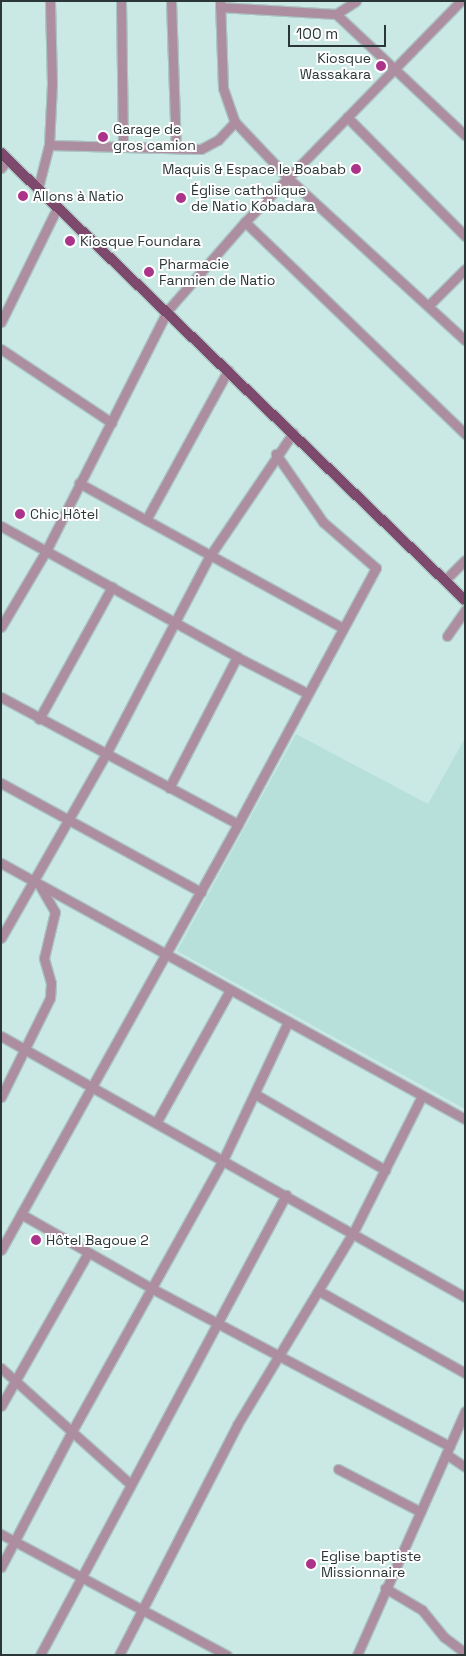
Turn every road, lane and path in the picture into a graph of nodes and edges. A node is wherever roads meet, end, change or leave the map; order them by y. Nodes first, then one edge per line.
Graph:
1 (50, 1) edge
2 (121, 1) edge
3 (171, 1) edge
4 (356, 1) edge
5 (461, 1) edge
6 (220, 4) edge
7 (296, 5) edge
8 (336, 14) junction
9 (393, 70) junction
10 (347, 117) junction
11 (235, 122) junction
12 (465, 135) edge
13 (49, 145) junction
14 (123, 145) junction
15 (176, 148) junction
16 (5, 156) edge
17 (1, 168) edge
18 (288, 178) junction
19 (38, 188) junction
20 (57, 208) junction
21 (245, 222) junction
22 (465, 236) edge
23 (465, 269) edge
24 (428, 306) junction
25 (167, 311) junction
26 (1, 322) edge
27 (465, 340) edge
28 (1, 349) edge
29 (228, 370) junction
30 (112, 423) junction
31 (293, 433) junction
32 (465, 434) edge
33 (276, 454) junction
34 (79, 483) junction
35 (146, 520) junction
36 (1, 526) edge
37 (46, 551) junction
38 (209, 557) junction
39 (465, 560) edge
40 (445, 580) junction
41 (112, 587) junction
42 (465, 600) edge
43 (465, 610) edge
44 (176, 620) junction
45 (2, 624) edge
46 (343, 628) junction
47 (448, 636) dead end
48 (238, 658) junction
49 (307, 693) junction
50 (1, 697) edge
51 (39, 719) junction
52 (106, 754) junction
53 (1, 783) edge
54 (169, 788) junction
55 (66, 819) junction
56 (238, 824) junction
57 (1, 863) edge
58 (35, 882) junction
59 (201, 892) junction
60 (1, 938) edge
61 (166, 954) junction
62 (230, 990) junction
63 (288, 1022) junction
64 (1, 1036) edge
65 (26, 1049) junction
66 (92, 1086) junction
67 (254, 1094) junction
68 (422, 1096) junction
69 (1, 1097) edge
70 (465, 1119) edge
71 (156, 1122) junction
72 (223, 1160) junction
73 (385, 1170) junction
74 (286, 1195) junction
75 (21, 1214) junction
76 (353, 1233) junction
77 (1, 1250) edge
78 (88, 1253) junction
79 (151, 1288) junction
80 (319, 1291) junction
81 (465, 1297) edge
82 (217, 1322) junction
83 (280, 1354) junction
84 (1, 1368) edge
85 (465, 1373) edge
86 (15, 1381) junction
87 (1, 1406) edge
88 (465, 1411) edge
89 (71, 1433) junction
90 (448, 1450) junction
91 (465, 1468) edge
92 (338, 1469) dead end
93 (129, 1484) junction
94 (421, 1512) junction
95 (1, 1534) edge
96 (14, 1542) junction
97 (1, 1567) edge
98 (80, 1577) junction
99 (385, 1588) junction
100 (143, 1610) junction
101 (465, 1653) edge
102 (40, 1655) edge
103 (118, 1655) edge
104 (227, 1655) edge
105 (357, 1655) edge

1 - 13 street
2 - 14 street
3 - 15 street
4 - 8 street
5 - 9 street
6 - 7 street
6 - 11 street
7 - 8 street
8 - 9 street
9 - 10 street
9 - 12 street
10 - 18 street
10 - 22 street
11 - 15 street
11 - 18 street
13 - 14 street
13 - 19 street
14 - 15 street
16 - 17 street
16 - 19 main road
18 - 21 street
18 - 24 street
19 - 20 main road
20 - 25 main road
20 - 26 street
21 - 25 street
21 - 32 street
23 - 24 street
24 - 27 street
25 - 29 main road
25 - 30 street
28 - 30 street
29 - 31 main road
29 - 35 street
30 - 34 street
31 - 33 street
31 - 40 main road
33 - 38 street
33 - 46 street
34 - 35 street
34 - 37 street
35 - 38 street
36 - 37 street
37 - 41 street
37 - 45 street
38 - 44 street
38 - 46 street
39 - 40 street
40 - 42 main road
41 - 44 street
41 - 51 street
43 - 47 street
44 - 48 street
44 - 52 street
46 - 49 street
48 - 49 street
48 - 54 street
49 - 56 street
50 - 51 street
51 - 52 street
52 - 54 street
52 - 55 street
53 - 55 street
54 - 56 street
55 - 58 street
55 - 59 street
56 - 59 street
57 - 58 street
58 - 60 street
58 - 61 street
58 - 65 street
59 - 61 street
61 - 62 street
61 - 66 street
62 - 63 street
62 - 71 street
63 - 67 street
63 - 68 street
64 - 65 street
65 - 66 street
65 - 69 street
66 - 71 street
66 - 75 street
67 - 72 street
67 - 73 street
68 - 70 street
68 - 73 street
71 - 72 street
72 - 74 street
72 - 79 street
73 - 76 street
74 - 76 street
74 - 82 street
75 - 77 street
75 - 78 street
76 - 80 street
76 - 81 street
78 - 79 street
78 - 86 street
79 - 82 street
79 - 89 street
80 - 83 street
80 - 85 street
82 - 83 street
82 - 93 street
83 - 90 street
83 - 100 street
84 - 86 street
86 - 87 street
86 - 89 street
88 - 90 street
89 - 93 street
89 - 96 street
90 - 91 street
90 - 94 street
92 - 94 street
93 - 98 street
94 - 99 street
95 - 96 street
96 - 97 street
96 - 98 street
98 - 100 street
98 - 102 street
99 - 101 street
99 - 105 street
100 - 103 street
100 - 104 street

